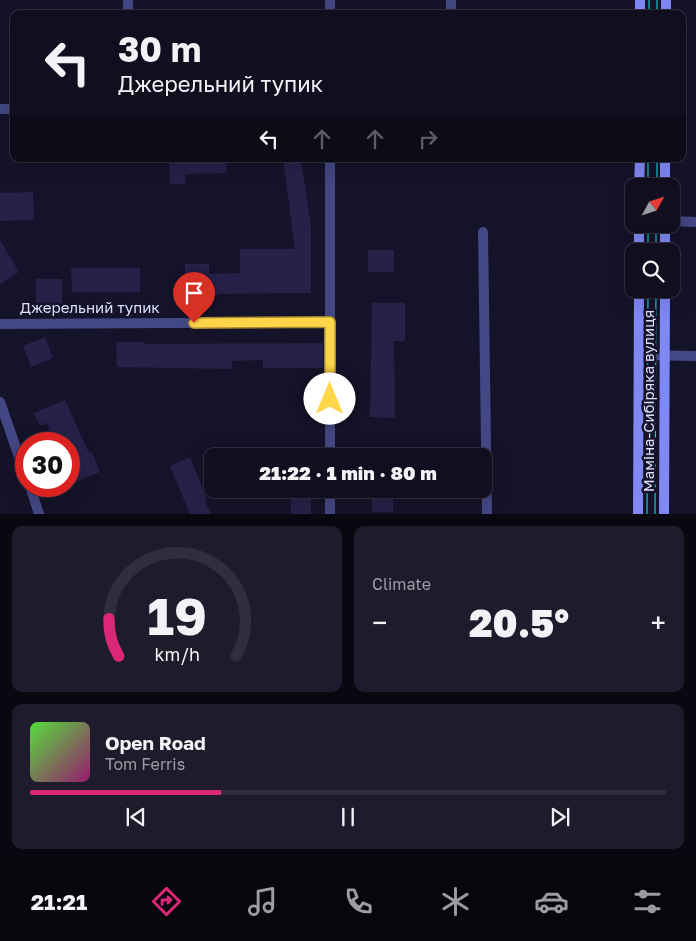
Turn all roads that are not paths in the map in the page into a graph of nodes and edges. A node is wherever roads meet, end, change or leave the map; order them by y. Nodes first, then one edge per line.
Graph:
1 (330, 162) edge
2 (640, 162) edge
3 (665, 162) edge
4 (640, 178) edge
5 (665, 178) edge
6 (680, 222) edge
7 (696, 222) edge
8 (483, 232) dead end
9 (639, 298) edge
10 (665, 298) edge
11 (330, 322) junction
12 (0, 324) edge
13 (639, 355) junction
14 (664, 356) junction
15 (696, 356) edge
16 (0, 402) edge
17 (15, 445) edge
18 (330, 448) edge
19 (34, 497) edge
20 (330, 498) edge
21 (39, 514) edge
22 (330, 514) edge
23 (487, 514) edge
24 (638, 514) edge
25 (664, 514) edge

1 - 11 street
2 - 4 main road
3 - 5 main road
6 - 7 street
8 - 23 street
9 - 13 main road, Маміна-Сибіряка вулиця
10 - 14 main road, Маміна-Сибіряка вулиця
11 - 12 street, Джерельний тупик
11 - 18 street
13 - 14 street
13 - 24 main road, Маміна-Сибіряка вулиця
14 - 15 street
14 - 25 main road, Маміна-Сибіряка вулиця
16 - 17 street
19 - 21 street
20 - 22 street

